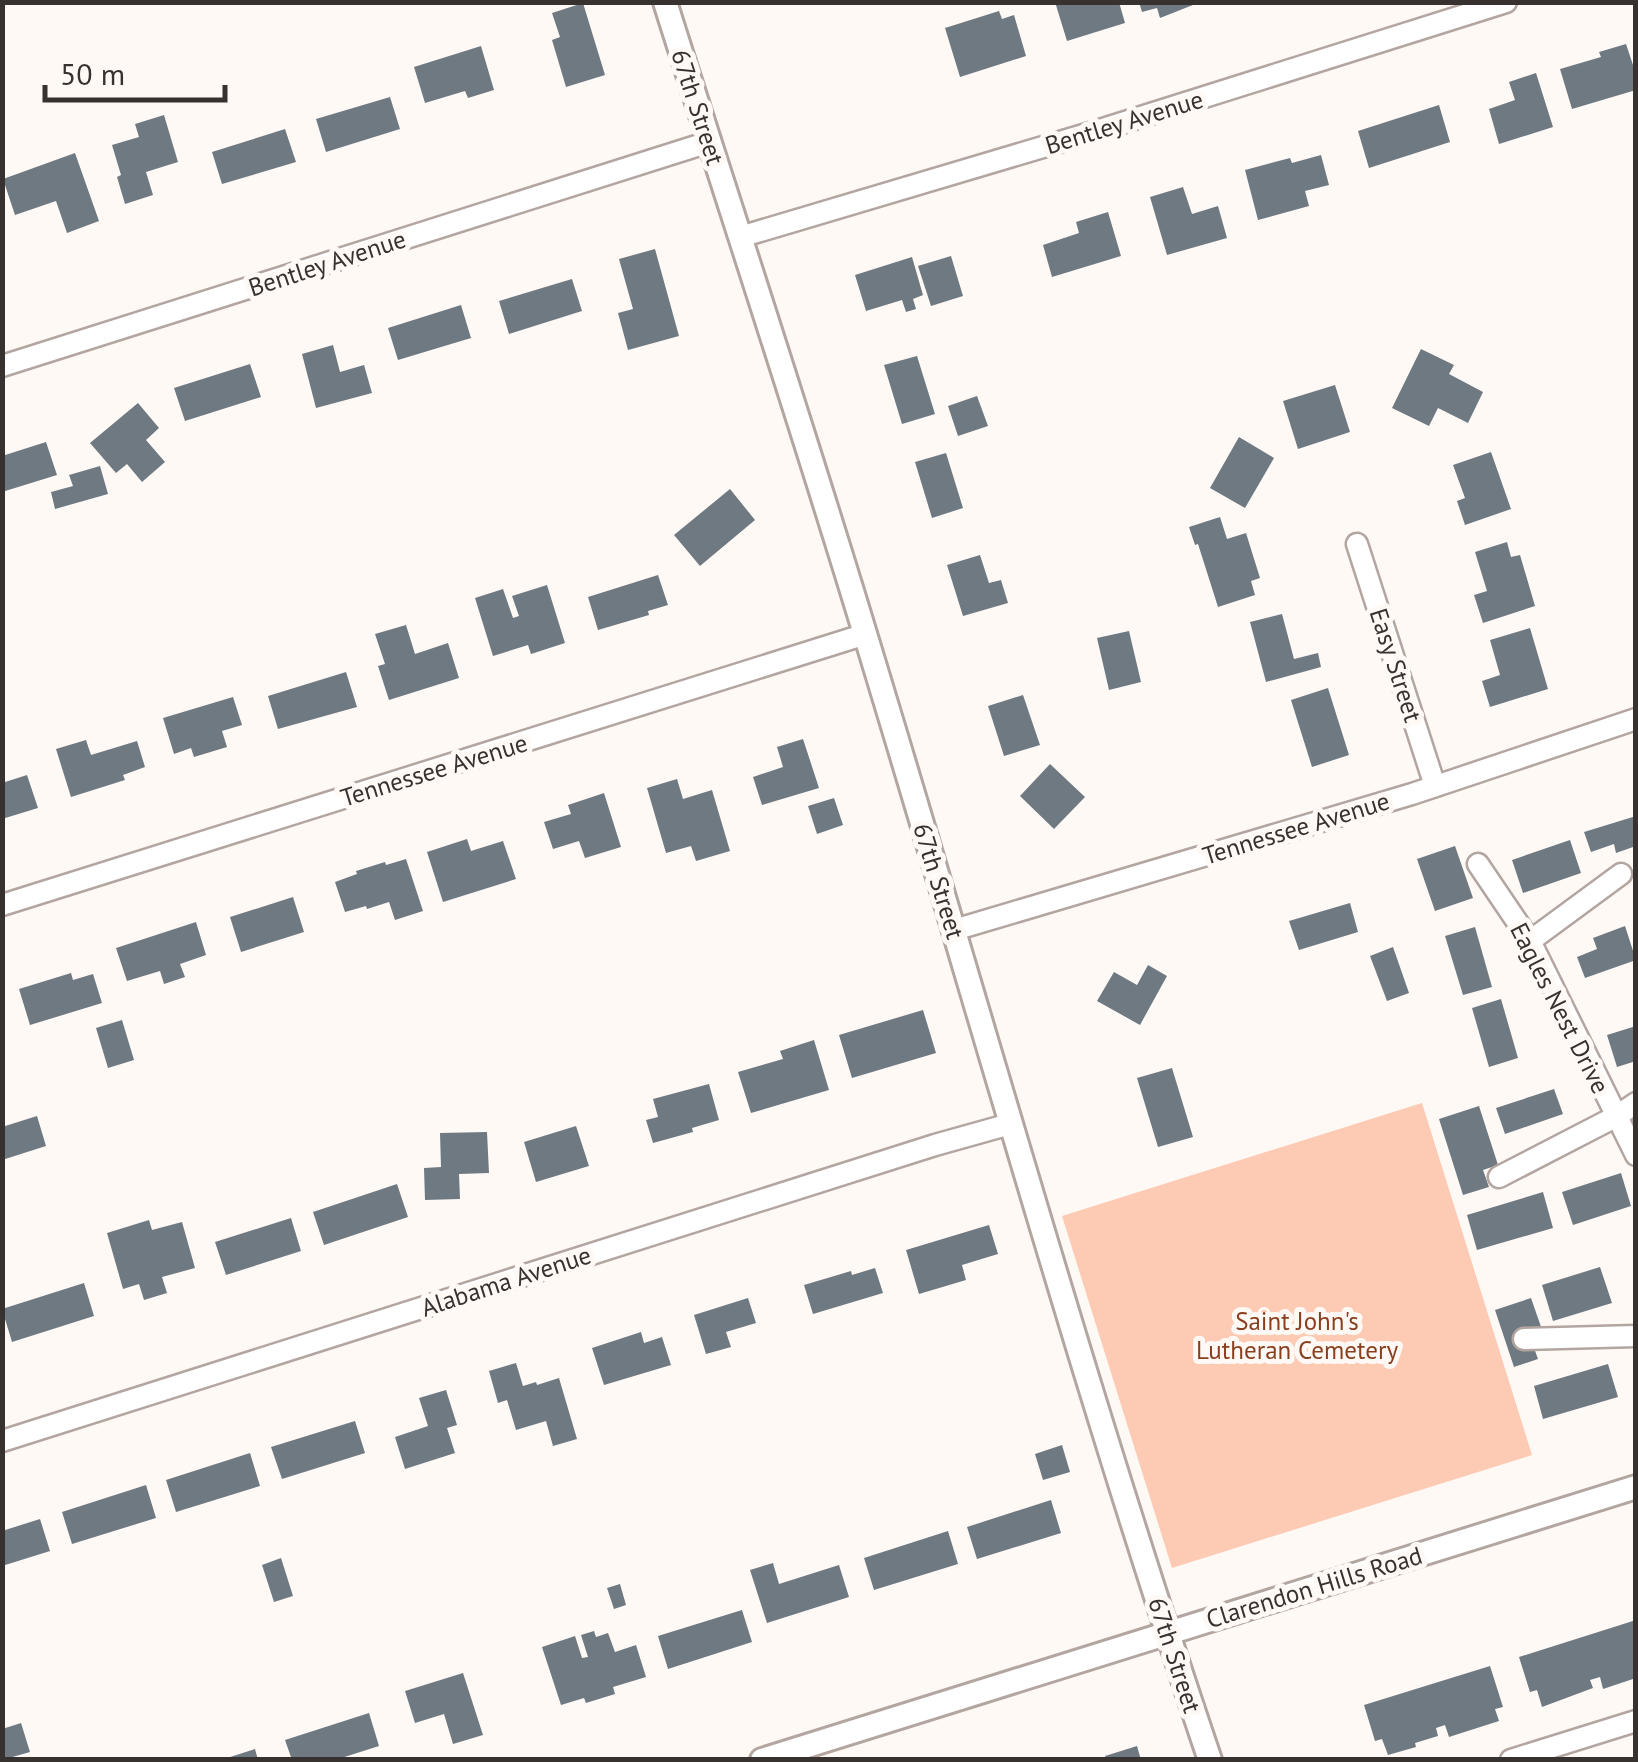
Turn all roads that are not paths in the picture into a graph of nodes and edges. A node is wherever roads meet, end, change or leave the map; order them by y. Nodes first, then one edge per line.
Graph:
1 (665, 2) edge
2 (1506, 2) edge
3 (709, 142) junction
4 (740, 238) junction
5 (2, 366) edge
6 (1356, 544) dead end
7 (866, 634) junction
8 (1636, 720) edge
9 (1435, 786) junction
10 (1478, 864) dead end
11 (1621, 874) dead end
12 (2, 905) edge
13 (954, 930) junction
14 (1530, 941) junction
15 (1636, 1103) edge
16 (1616, 1116) junction
17 (1010, 1124) junction
18 (1636, 1155) edge
19 (1499, 1177) dead end
20 (1636, 1336) edge
21 (1524, 1339) dead end
22 (2, 1440) edge
23 (1636, 1487) edge
24 (1167, 1633) junction
25 (1636, 1721) edge
26 (762, 1760) edge
27 (1210, 1760) edge
28 (1512, 1760) edge

1 - 3 street, 67th Street
2 - 4 street, Bentley Avenue
3 - 4 street, 67th Street
3 - 5 street, Bentley Avenue
4 - 7 street, 67th Street
6 - 9 street, Easy Street
7 - 12 street, Tennessee Avenue
7 - 13 street, 67th Street
8 - 9 street, Tennessee Avenue
9 - 13 street, Tennessee Avenue
10 - 14 street, Eagles Nest Drive
11 - 14 street
13 - 17 street, 67th Street
14 - 16 street, Eagles Nest Drive
15 - 16 street
16 - 18 street, Eagles Nest Drive
16 - 19 street
17 - 22 street, Alabama Avenue
17 - 24 street, 67th Street
20 - 21 street
23 - 24 street, Clarendon Hills Road
24 - 26 street, Clarendon Hills Road
24 - 27 street, 67th Street
25 - 28 street

